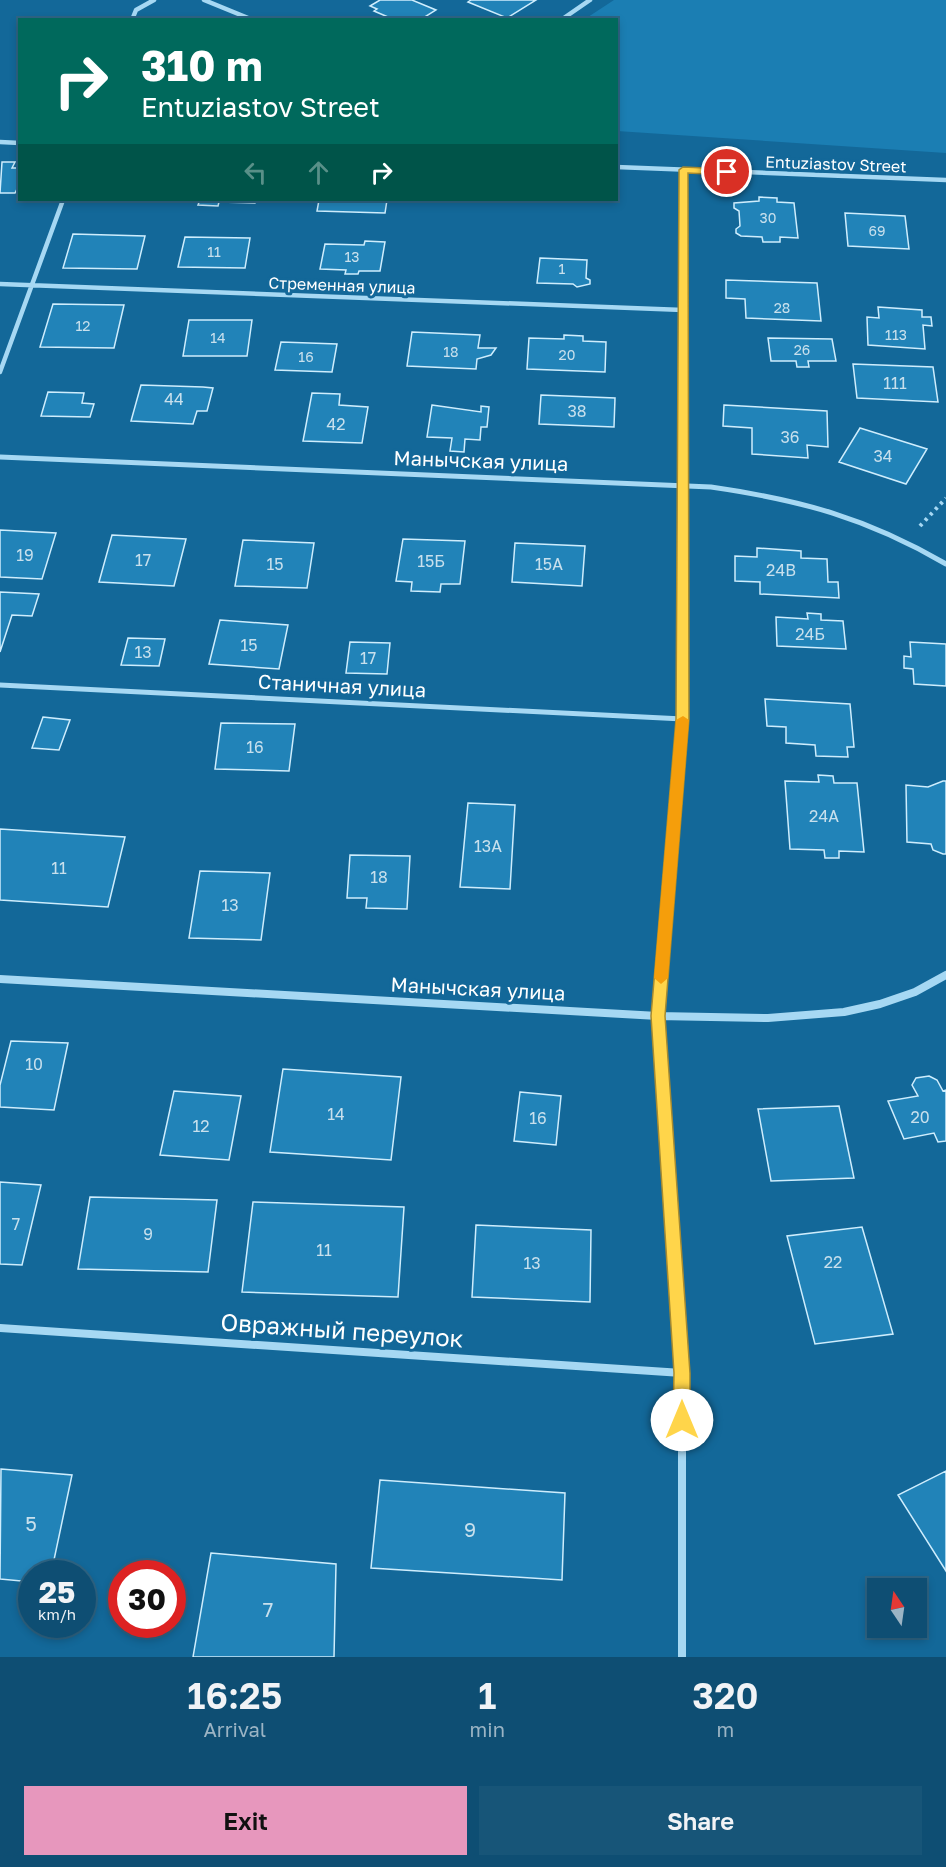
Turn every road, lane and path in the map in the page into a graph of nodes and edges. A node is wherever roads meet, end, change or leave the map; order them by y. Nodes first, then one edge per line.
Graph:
1 (154, 0) edge
2 (204, 0) edge
3 (590, 0) edge
4 (133, 18) edge
5 (248, 18) edge
6 (564, 18) edge
7 (0, 142) edge
8 (18, 143) edge
9 (618, 167) edge
10 (683, 170) junction
11 (946, 180) edge
12 (63, 201) edge
13 (0, 284) edge
14 (32, 285) junction
15 (683, 310) junction
16 (0, 372) edge
17 (0, 457) edge
18 (683, 486) junction
19 (946, 498) edge
20 (907, 540) junction
21 (946, 564) edge
22 (0, 685) edge
23 (683, 719) junction
24 (946, 975) edge
25 (0, 979) edge
26 (658, 1016) junction
27 (0, 1328) edge
28 (682, 1373) junction
29 (682, 1657) edge

1 - 4 street
2 - 5 street
3 - 6 street
7 - 8 street
9 - 10 street, Entuziastov Street
10 - 11 street, Entuziastov Street
10 - 15 street
12 - 14 street
13 - 14 street, Стременная улица
14 - 15 street, Стременная улица
14 - 16 street
15 - 18 street
17 - 18 street, Манычская улица
18 - 20 street, Манычская улица
18 - 23 street
19 - 20 path
20 - 21 street, Манычская улица
22 - 23 street, Станичная улица
23 - 26 street
24 - 26 street, Манычская улица
25 - 26 street, Манычская улица
26 - 28 street
27 - 28 street, Овражный переулок
28 - 29 street

